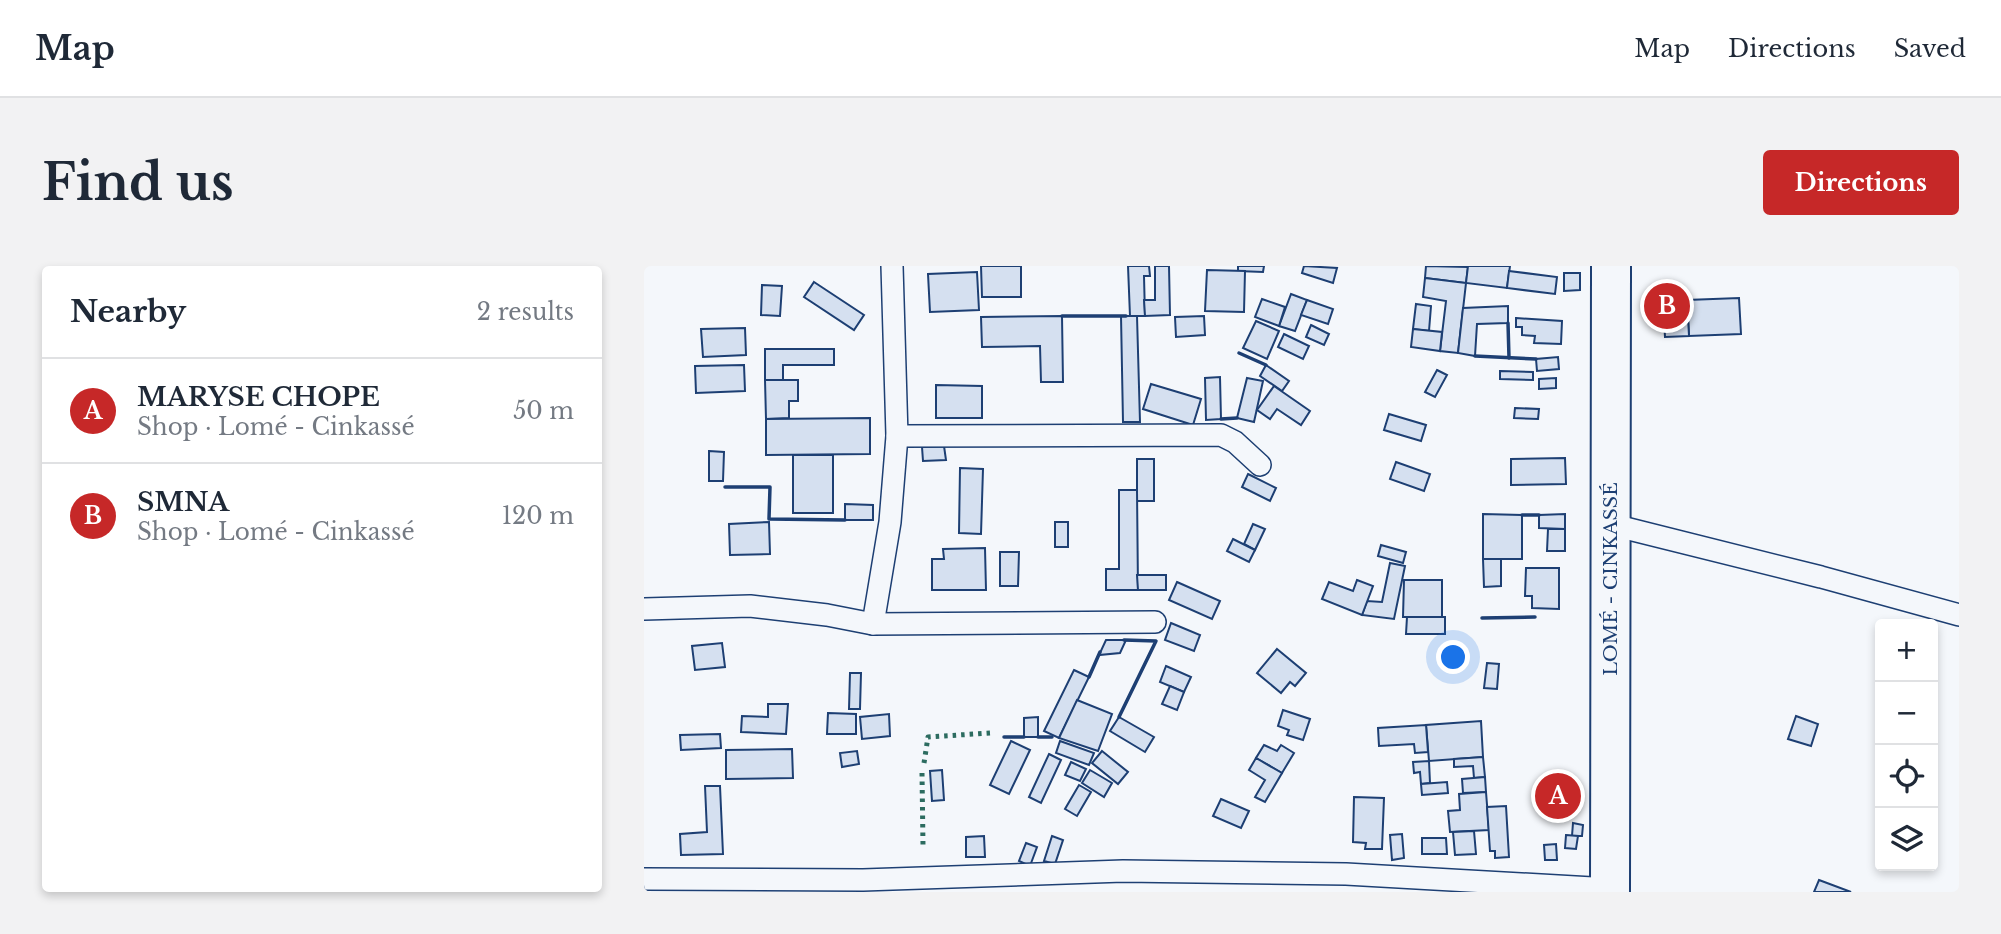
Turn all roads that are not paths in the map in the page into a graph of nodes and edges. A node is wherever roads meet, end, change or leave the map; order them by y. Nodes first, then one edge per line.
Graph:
1 (892, 266) edge
2 (1611, 266) edge
3 (897, 436) junction
4 (1260, 465) dead end
5 (1609, 524) junction
6 (644, 609) edge
7 (1959, 615) edge
8 (1155, 622) dead end
9 (873, 625) junction
10 (645, 873) edge
11 (1334, 883) edge
12 (861, 886) edge
13 (1610, 890) edge

1 - 3 street
2 - 5 highway, LOMÉ - CINKASSÉ
3 - 4 street
3 - 9 street
5 - 7 street
5 - 13 highway, LOMÉ - CINKASSÉ
6 - 9 street
8 - 9 street
10 - 12 street
11 - 12 street
11 - 13 street

